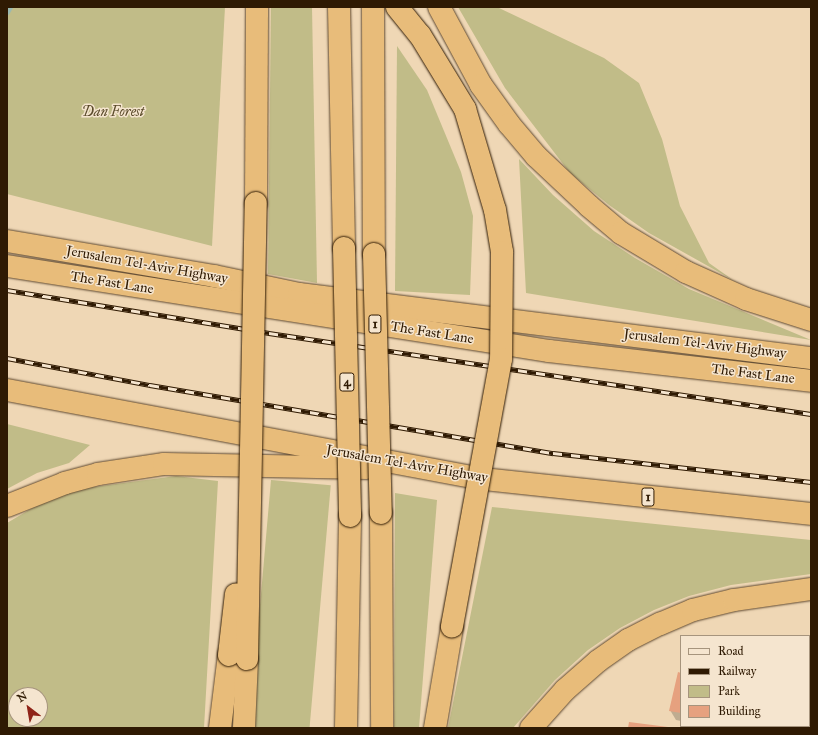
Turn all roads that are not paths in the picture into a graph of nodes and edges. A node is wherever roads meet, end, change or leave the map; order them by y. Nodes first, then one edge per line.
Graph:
1 (256, 7) edge
2 (339, 7) edge
3 (373, 7) edge
4 (397, 7) edge
5 (439, 7) edge
6 (13, 240) edge
7 (7, 266) edge
8 (811, 320) edge
9 (811, 358) edge
10 (811, 381) edge
11 (7, 390) edge
12 (439, 470) junction
13 (7, 506) edge
14 (811, 514) edge
15 (811, 589) edge
16 (238, 657) junction
17 (220, 728) edge
18 (244, 728) edge
19 (346, 728) edge
20 (382, 728) edge
21 (435, 728) edge
22 (531, 728) edge

1 - 16 highway, bridge
2 - 19 highway, 4, bridge
3 - 20 highway, bridge
4 - 21 highway, bridge
5 - 8 highway
6 - 9 highway, Jerusalem Tel-Aviv Highway / 1
7 - 10 highway, The Fast Lane / 1
11 - 12 highway, Jerusalem Tel-Aviv Highway / 1
12 - 13 highway
12 - 14 highway, Jerusalem Tel-Aviv Highway / 1
15 - 22 highway
16 - 17 highway
16 - 18 highway

